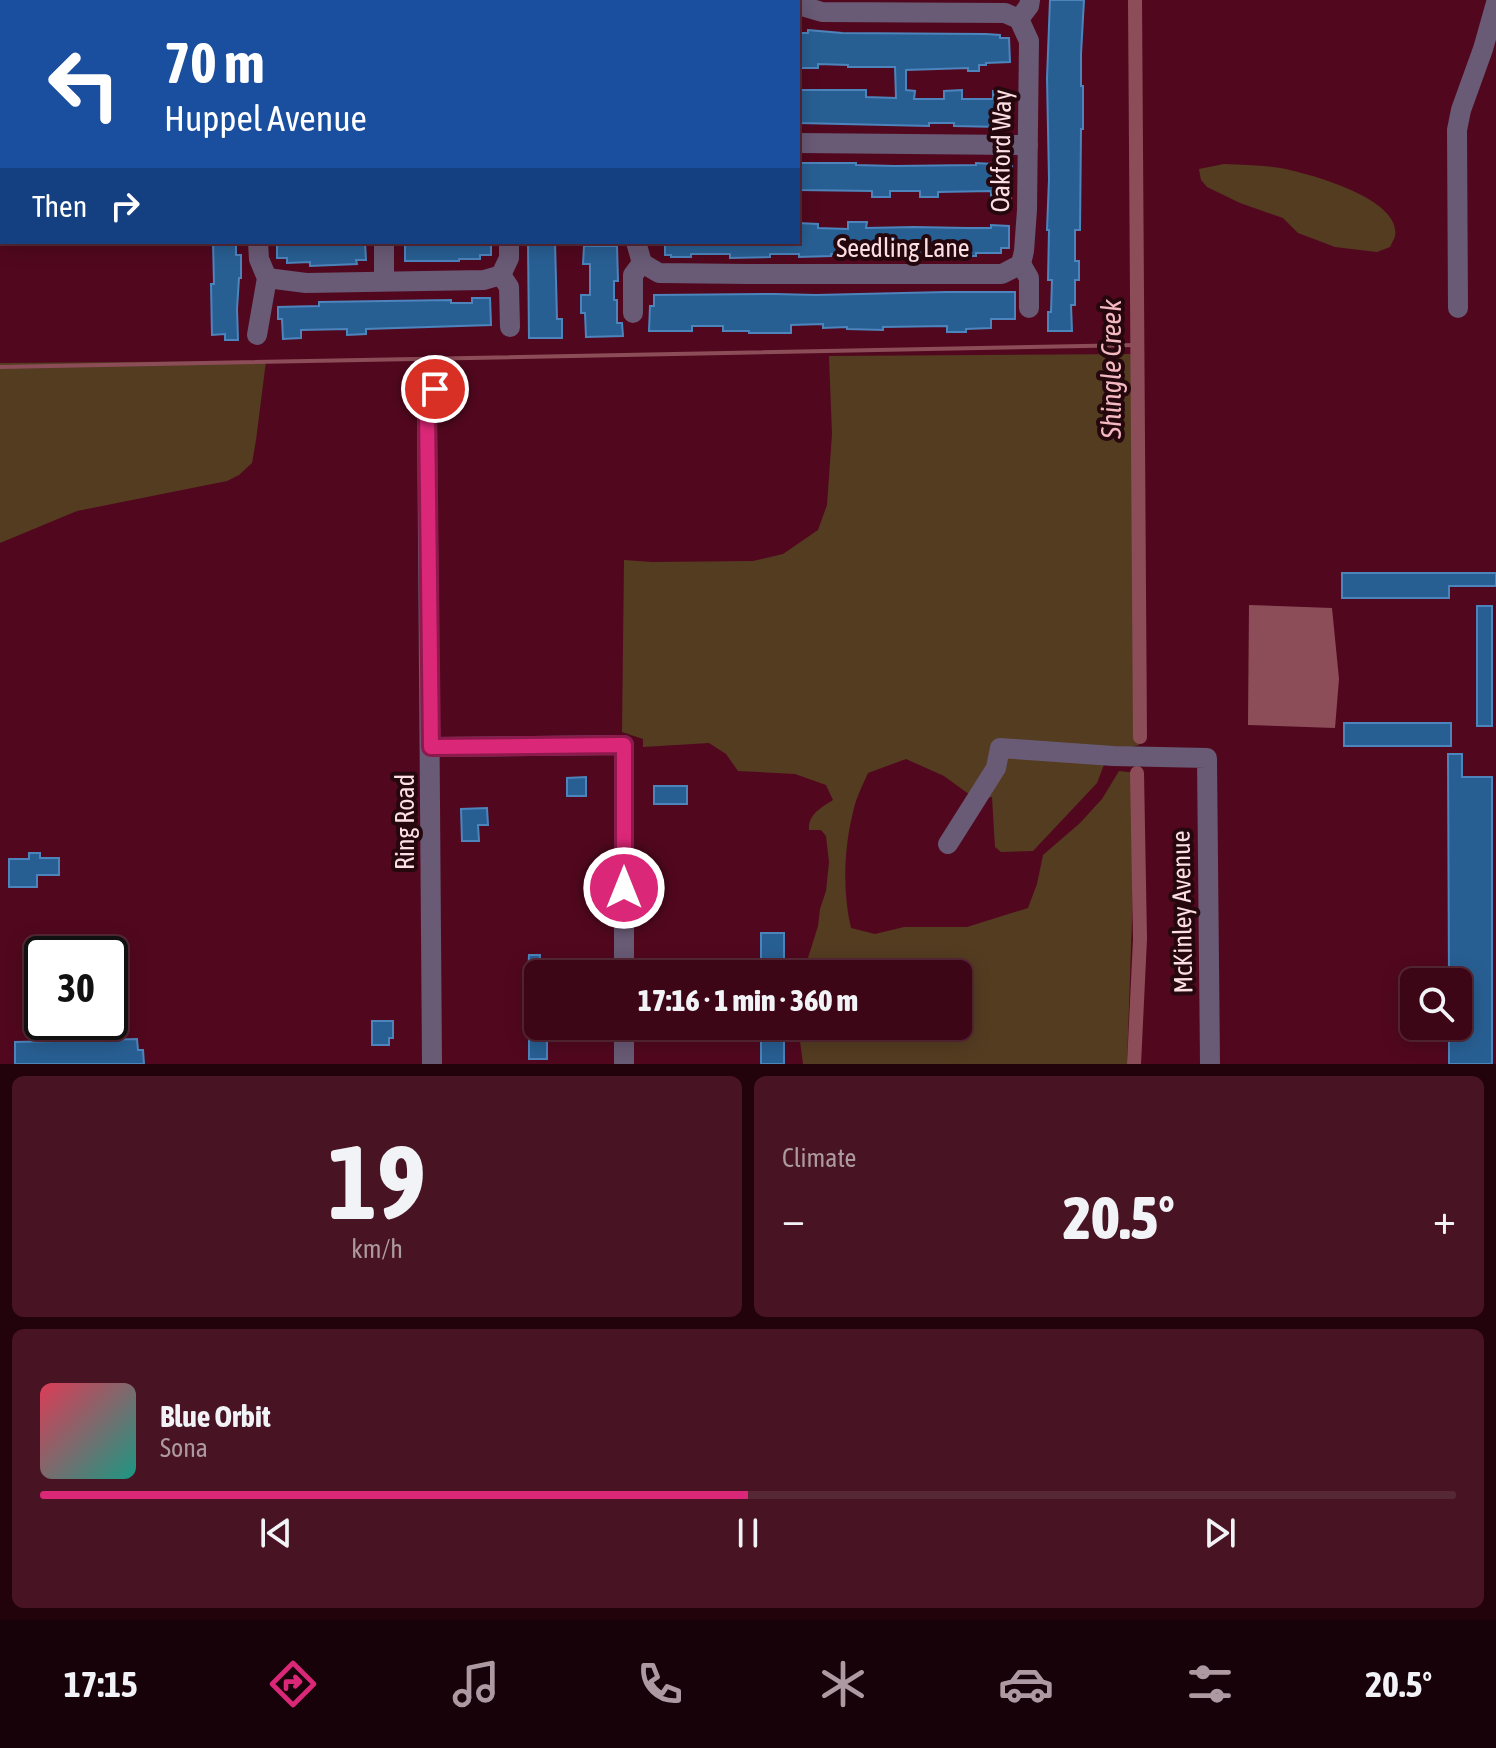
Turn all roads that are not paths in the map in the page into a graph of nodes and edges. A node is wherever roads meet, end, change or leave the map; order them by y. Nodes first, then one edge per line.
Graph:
1 (1030, 0) edge
2 (1496, 3) edge
3 (800, 6) edge
4 (1019, 19) junction
5 (800, 143) edge
6 (1028, 145) junction
7 (258, 244) edge
8 (384, 244) edge
9 (509, 244) edge
10 (637, 244) edge
11 (642, 263) junction
12 (1021, 264) junction
13 (501, 275) junction
14 (267, 278) junction
15 (384, 281) junction
16 (1029, 308) dead end
17 (1458, 308) dead end
18 (633, 313) dead end
19 (510, 327) dead end
20 (257, 335) dead end
21 (435, 389) dead end
22 (431, 747) junction
23 (948, 844) dead end
24 (624, 960) edge
25 (624, 1040) edge
26 (432, 1064) edge
27 (624, 1064) edge
28 (1210, 1064) edge

1 - 4 street
2 - 17 street
3 - 4 street
4 - 6 street, Oakford Way
5 - 6 street
6 - 12 street, Oakford Way
7 - 14 street
8 - 15 street
9 - 13 street
10 - 11 street
11 - 12 street, Seedling Lane
11 - 18 street
12 - 16 street, Oakford Way
13 - 15 street
13 - 19 street
14 - 15 street
14 - 20 street
21 - 22 street, Ring Road
22 - 24 street
22 - 26 street, Ring Road
23 - 28 street, McKinley Avenue
25 - 27 street

